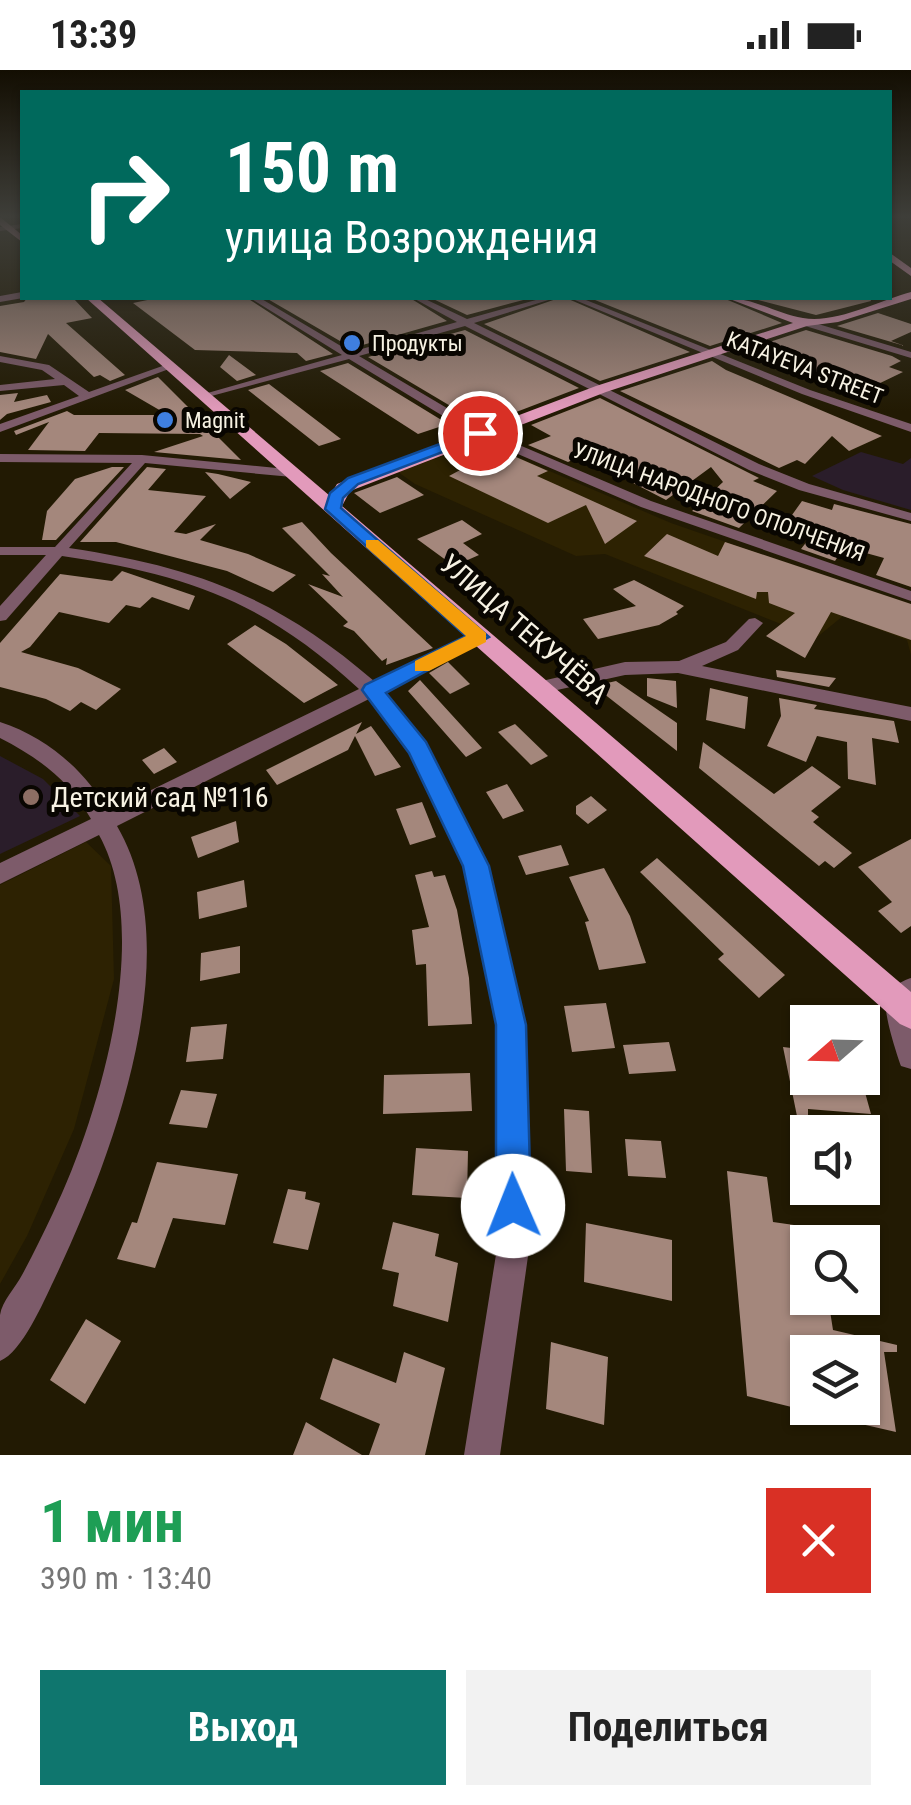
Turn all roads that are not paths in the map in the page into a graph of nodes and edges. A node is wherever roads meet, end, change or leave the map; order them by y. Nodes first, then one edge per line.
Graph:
1 (911, 295) edge
2 (893, 298) edge
3 (94, 300) edge
4 (257, 300) edge
5 (421, 300) edge
6 (545, 300) edge
7 (579, 300) edge
8 (738, 300) edge
9 (887, 300) edge
10 (466, 321) junction
11 (804, 323) junction
12 (348, 354) junction
13 (711, 354) junction
14 (911, 354) edge
15 (0, 359) edge
16 (172, 366) junction
17 (69, 382) junction
18 (0, 388) edge
19 (601, 389) junction
20 (87, 396) junction
21 (208, 396) junction
22 (0, 428) edge
23 (911, 428) edge
24 (480, 433) junction
25 (0, 458) edge
26 (142, 459) junction
27 (293, 475) junction
28 (353, 481) junction
29 (332, 509) junction
30 (911, 517) edge
31 (0, 551) edge
32 (58, 551) junction
33 (911, 596) edge
34 (0, 616) edge
35 (755, 623) dead end
36 (480, 637) junction
37 (678, 667) junction
38 (538, 688) junction
39 (372, 690) junction
40 (911, 714) edge
41 (0, 728) edge
42 (107, 822) junction
43 (0, 874) edge
44 (907, 1001) edge
45 (911, 1056) edge
46 (0, 1344) edge
47 (482, 1455) edge

1 - 2 main road
3 - 16 main road, УЛИЦА ТЕКУЧЁВА
4 - 12 street, УЛИЦА НАРОДНОГО ОПОЛЧЕНИЯ
5 - 10 street
6 - 10 street
7 - 13 street, KATAYEVA STREET
8 - 11 main road
9 - 11 main road
10 - 12 street
10 - 19 street
11 - 13 main road
11 - 14 street
12 - 21 street
12 - 24 street, УЛИЦА НАРОДНОГО ОПОЛЧЕНИЯ
13 - 19 main road
13 - 23 street, KATAYEVA STREET
15 - 17 street
16 - 20 street
16 - 21 main road, УЛИЦА ТЕКУЧЁВА
17 - 18 street
17 - 20 street
19 - 24 main road
19 - 30 street
20 - 22 street
21 - 27 main road, УЛИЦА ТЕКУЧЁВА
24 - 28 main road
24 - 33 street, УЛИЦА НАРОДНОГО ОПОЛЧЕНИЯ
25 - 26 street
26 - 27 street
26 - 32 street
27 - 28 main road
27 - 29 main road, УЛИЦА ТЕКУЧЁВА
28 - 29 main road
29 - 36 main road, УЛИЦА ТЕКУЧЁВА
31 - 32 street
32 - 34 street
32 - 39 street
35 - 37 street
36 - 38 main road, УЛИЦА ТЕКУЧЁВА
36 - 39 street
37 - 38 street
37 - 40 street
38 - 44 main road, УЛИЦА ТЕКУЧЁВА
39 - 42 street
39 - 47 street
41 - 42 street
42 - 43 street
42 - 46 street
44 - 45 street

